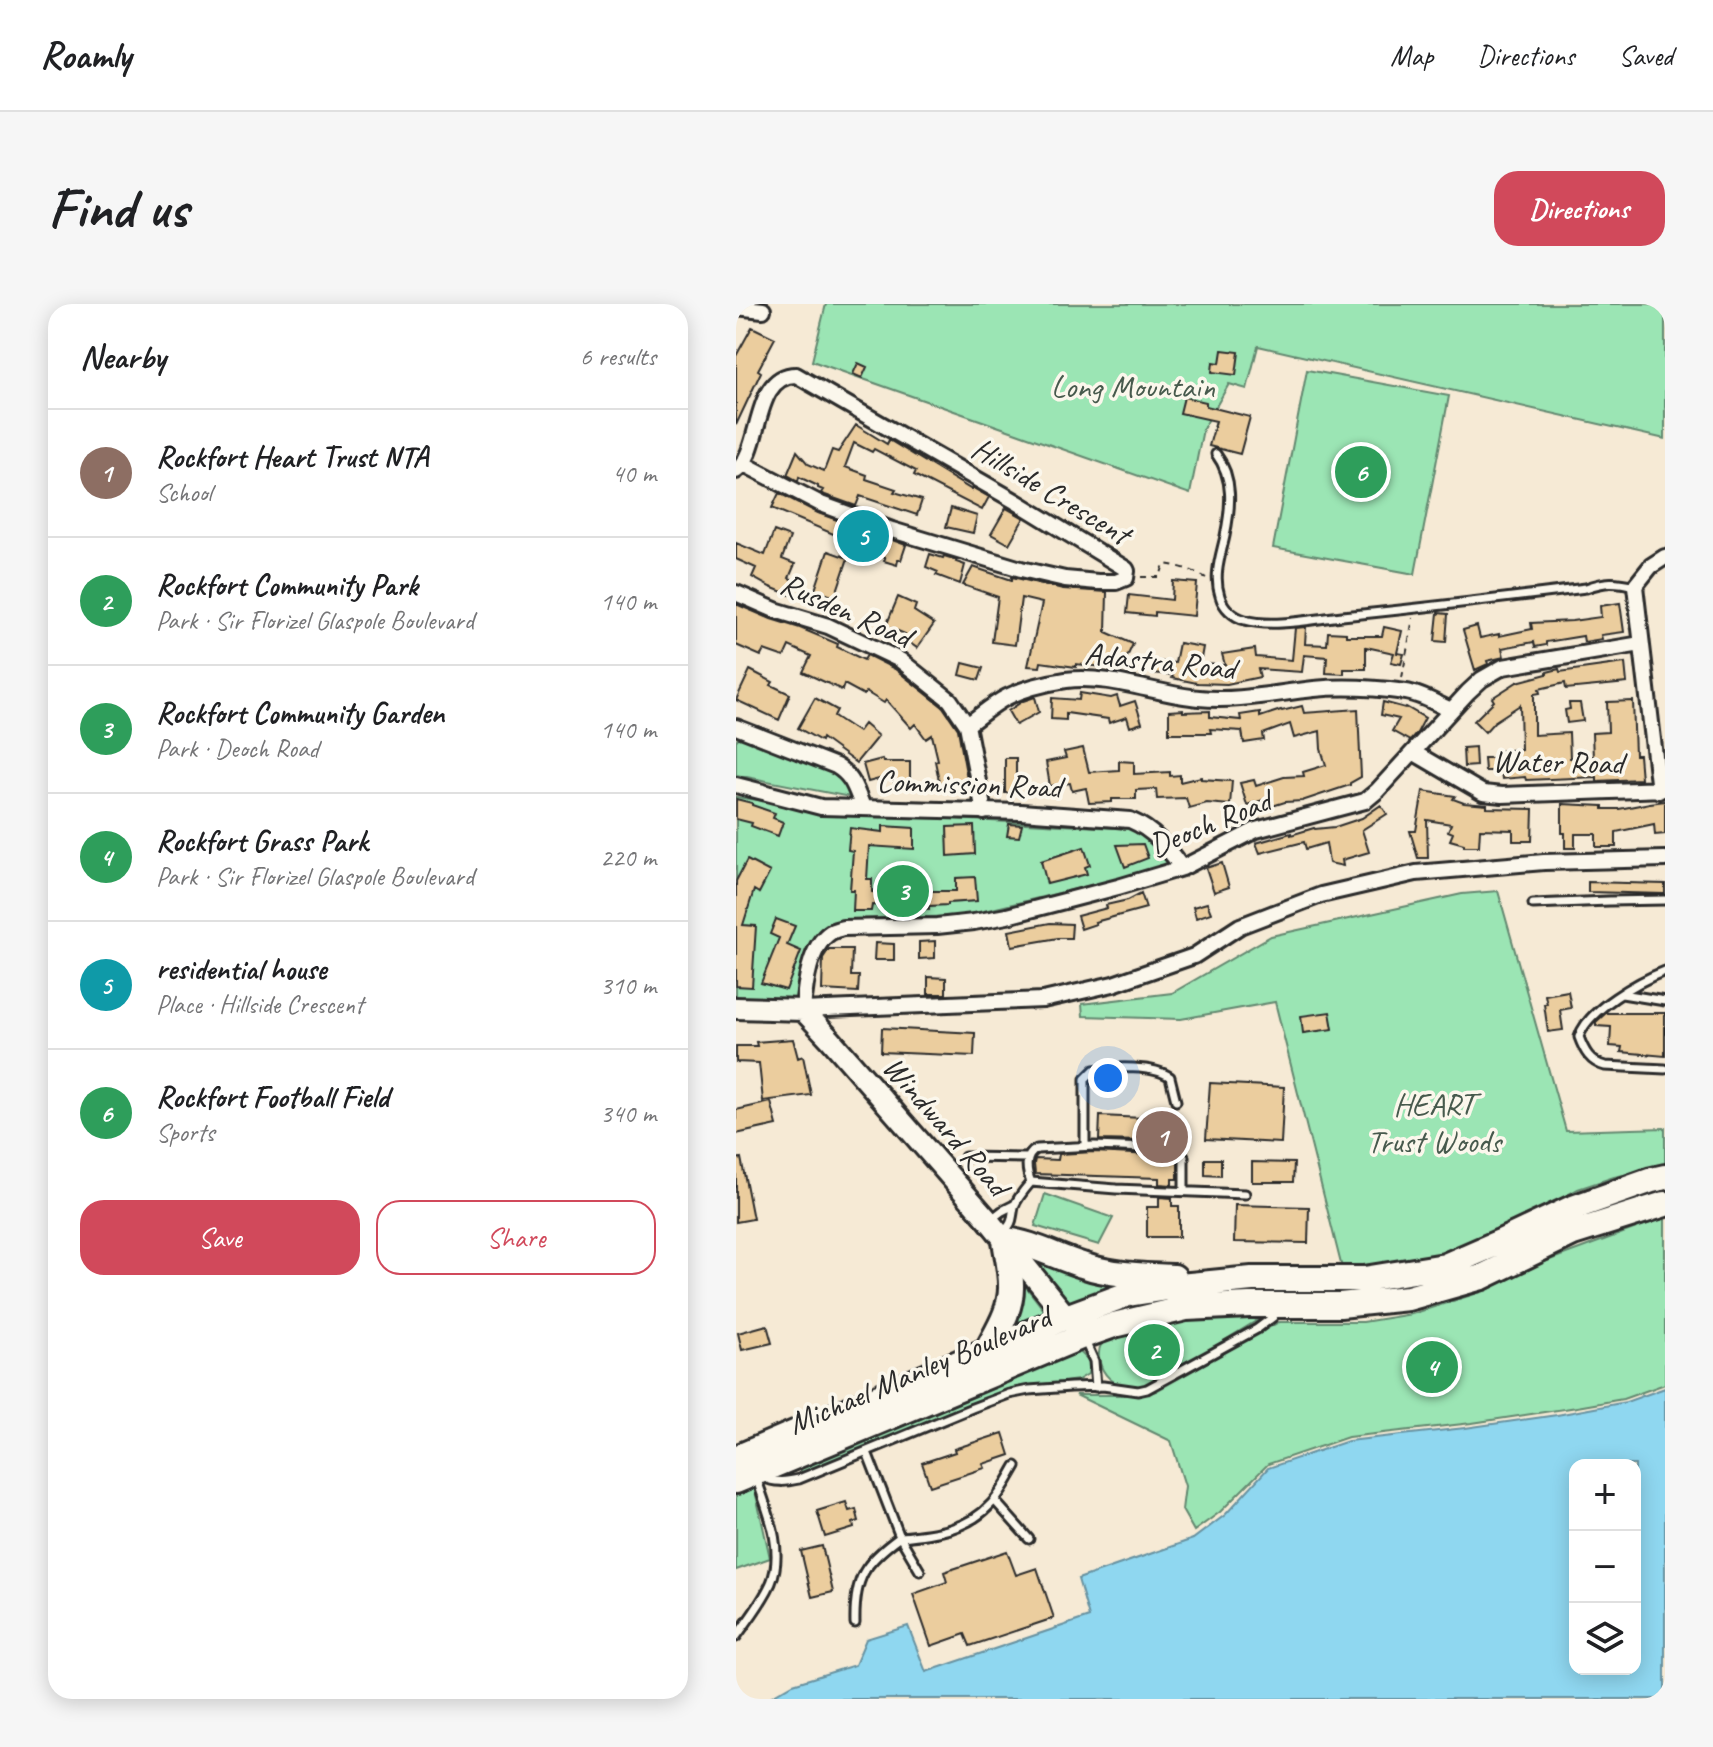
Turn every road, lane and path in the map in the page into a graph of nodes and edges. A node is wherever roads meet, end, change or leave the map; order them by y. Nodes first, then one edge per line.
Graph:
1 (736, 307) edge
2 (764, 307) edge
3 (1216, 454) dead end
4 (740, 467) edge
5 (1665, 557) edge
6 (1126, 578) junction
7 (1217, 586) junction
8 (1635, 586) junction
9 (736, 593) edge
10 (1415, 609) junction
11 (1641, 644) junction
12 (1399, 692) junction
13 (1451, 710) junction
14 (967, 725) junction
15 (736, 727) edge
16 (1413, 752) junction
17 (736, 785) edge
18 (1662, 790) edge
19 (863, 807) junction
20 (984, 812) junction
21 (1665, 859) edge
22 (1182, 868) junction
23 (1665, 900) edge
24 (1533, 904) dead end
25 (1665, 971) edge
26 (1622, 994) junction
27 (1665, 1001) edge
28 (736, 1008) edge
29 (803, 1010) junction
30 (1665, 1069) edge
31 (1176, 1101) dead end
32 (1085, 1146) junction
33 (965, 1157) dead end
34 (1028, 1158) junction
35 (1665, 1177) edge
36 (1031, 1182) junction
37 (1184, 1191) junction
38 (1245, 1194) dead end
39 (1665, 1204) edge
40 (1014, 1205) junction
41 (999, 1232) junction
42 (1252, 1279) junction
43 (1281, 1305) junction
44 (1066, 1317) junction
45 (1083, 1336) junction
46 (987, 1351) junction
47 (1096, 1387) junction
48 (867, 1452) junction
49 (1016, 1466) dead end
50 (742, 1471) edge
51 (995, 1501) junction
52 (900, 1537) junction
53 (1029, 1539) dead end
54 (920, 1571) dead end
55 (855, 1623) dead end
56 (736, 1637) edge

1 - 2 street
3 - 7 lane
4 - 6 street, Hillside Crescent
4 - 6 street, Hillside Crescent
5 - 8 street
6 - 7 path
7 - 10 lane
8 - 10 lane
8 - 11 street
9 - 14 street, Rusden Road
10 - 12 path
11 - 13 street, Deoch Road
11 - 18 street
12 - 13 street, Adastra Road
12 - 14 street, Adastra Road
13 - 16 street, Deoch Road
14 - 20 street, Rusden Road
15 - 19 street
16 - 18 street, Water Road
16 - 22 street, Deoch Road
17 - 19 street, Commission Road
19 - 20 street, Commission Road
20 - 22 street, Commission Road
21 - 29 street
22 - 29 street, Deoch Road
23 - 24 lane
25 - 26 lane
26 - 27 lane
26 - 30 lane
28 - 29 main road
29 - 41 main road, Windward Road
31 - 32 lane
32 - 34 lane
32 - 37 lane
33 - 34 lane
34 - 36 lane
35 - 42 highway
36 - 37 lane
36 - 40 lane
37 - 38 lane
39 - 43 highway, Michael Manley Boulevard
40 - 41 lane
40 - 41 lane
41 - 42 highway
41 - 44 main road, Windward Road
41 - 46 highway
42 - 44 highway, Michael Manley Boulevard
43 - 45 highway, Michael Manley Boulevard
43 - 47 lane
44 - 45 main road, Windward Road
44 - 46 highway, Michael Manley Boulevard
45 - 47 lane
45 - 50 highway, Michael Manley Boulevard
46 - 50 highway, Michael Manley Boulevard
47 - 48 lane
48 - 50 lane
48 - 52 lane
49 - 51 lane
50 - 56 lane
51 - 52 lane
51 - 53 lane
52 - 54 lane
52 - 55 lane

